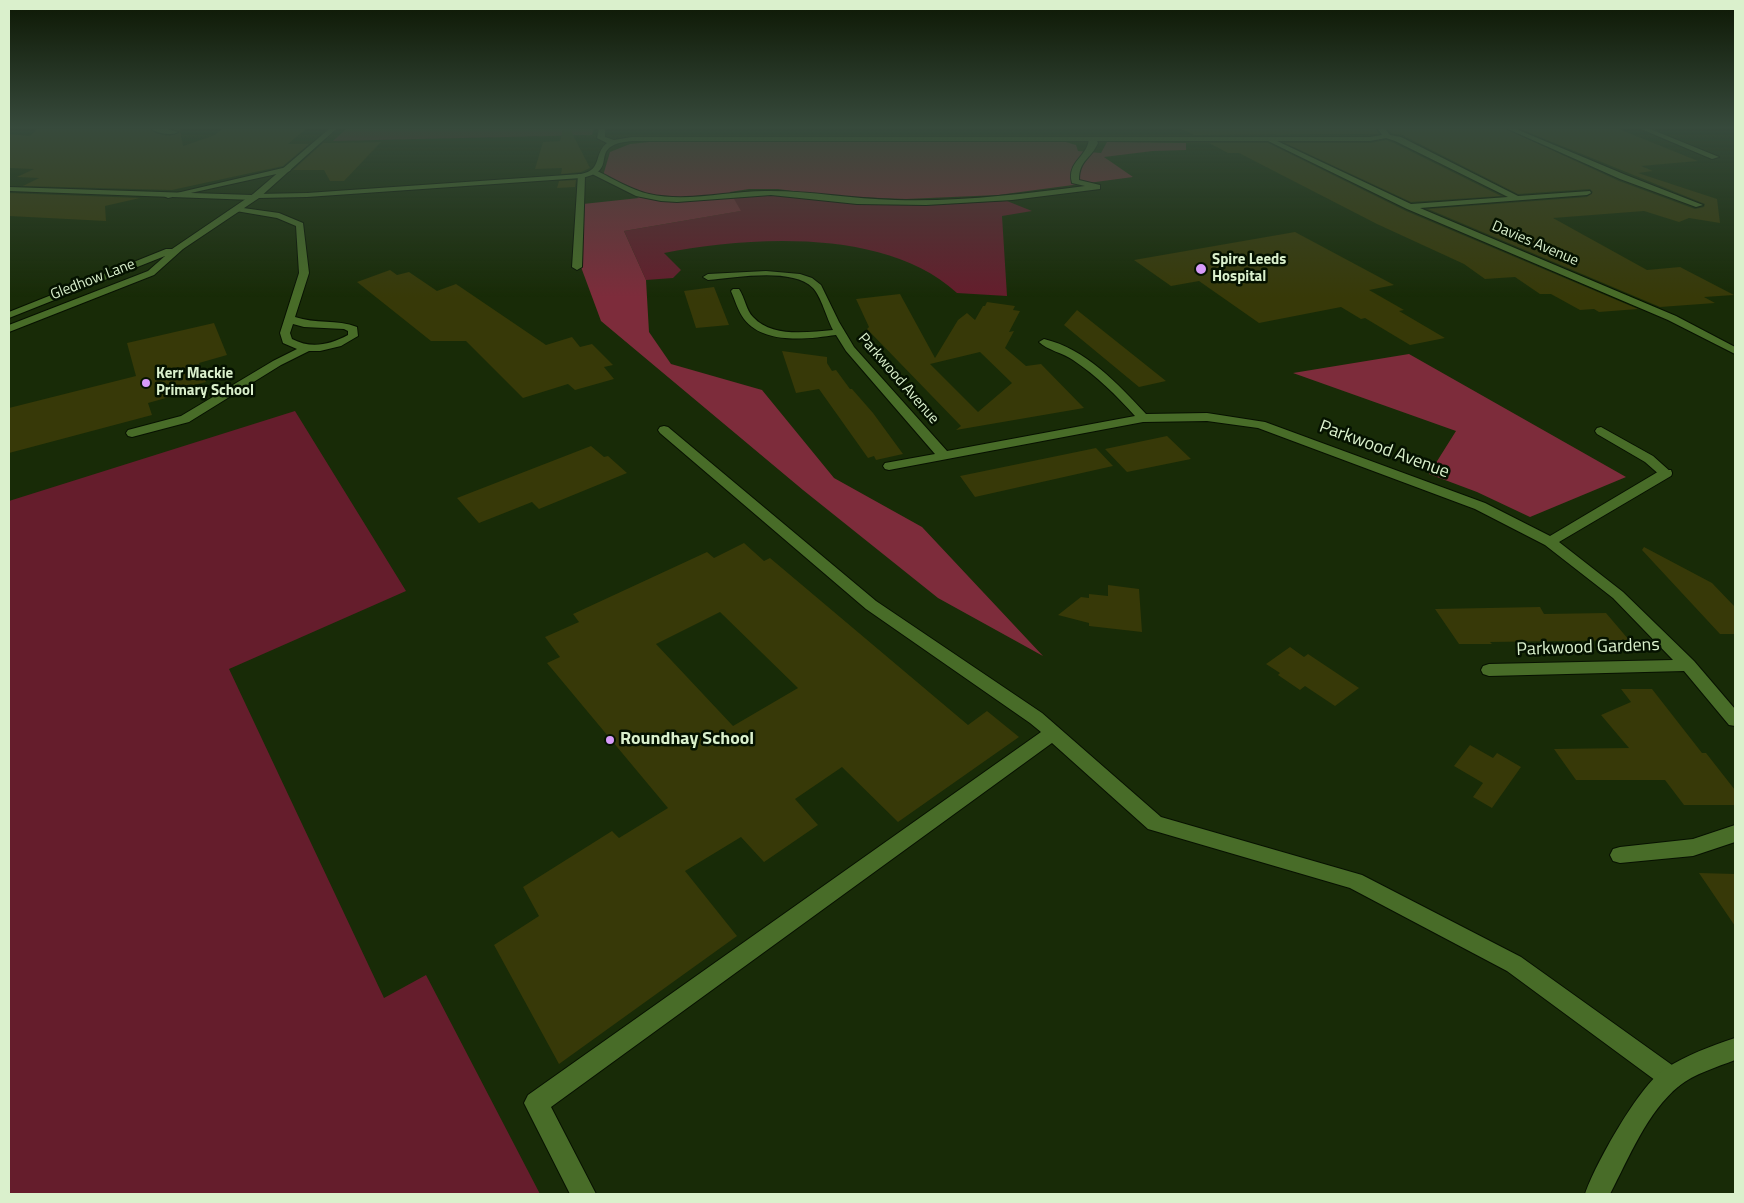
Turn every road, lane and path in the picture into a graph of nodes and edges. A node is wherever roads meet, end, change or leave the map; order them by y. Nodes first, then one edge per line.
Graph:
1 (216, 185) edge
2 (269, 185) edge
3 (449, 185) edge
4 (581, 185) edge
5 (620, 185) edge
6 (1090, 185) edge
7 (1364, 185) edge
8 (1490, 185) edge
9 (1645, 185) edge
10 (9, 189) edge
11 (1587, 193) dead end
12 (168, 196) junction
13 (255, 197) junction
14 (1516, 198) junction
15 (1699, 205) dead end
16 (1410, 207) junction
17 (239, 209) junction
18 (180, 247) junction
19 (578, 267) dead end
20 (708, 277) dead end
21 (736, 291) dead end
22 (9, 315) edge
23 (289, 319) junction
24 (9, 329) edge
25 (839, 332) junction
26 (1044, 342) dead end
27 (306, 349) junction
28 (1735, 351) edge
29 (1143, 418) junction
30 (664, 430) dead end
31 (1601, 431) dead end
32 (132, 433) dead end
33 (943, 455) junction
34 (889, 466) dead end
35 (1550, 542) junction
36 (1688, 665) junction
37 (1489, 670) dead end
38 (1735, 720) edge
39 (1052, 733) junction
40 (1735, 834) edge
41 (1620, 855) dead end
42 (1735, 1050) edge
43 (1671, 1078) junction
44 (583, 1194) edge
45 (1597, 1194) edge

1 - 12 street
2 - 13 street, Gledhow Lane
3 - 13 street
4 - 19 street
5 - 6 street
7 - 16 street, Davies Avenue
8 - 14 street
9 - 15 street
10 - 12 street
11 - 14 street
12 - 13 street
13 - 17 street, Gledhow Lane
14 - 16 street
16 - 28 street, Davies Avenue
17 - 18 street, Gledhow Lane
17 - 23 street
18 - 22 street, Gledhow Lane
18 - 24 street, Gledhow Lane
20 - 25 street, Parkwood Avenue
21 - 25 street
23 - 27 street
23 - 27 street
25 - 33 street, Parkwood Avenue
26 - 29 street
27 - 32 street
29 - 33 street, Parkwood Avenue
29 - 35 street, Parkwood Avenue
30 - 39 street
31 - 35 street
33 - 34 street, Parkwood Avenue
35 - 36 street, Parkwood Avenue
36 - 37 street, Parkwood Gardens
36 - 38 street, Parkwood Avenue
39 - 43 street
39 - 44 street
40 - 41 street
42 - 43 street
43 - 45 street

